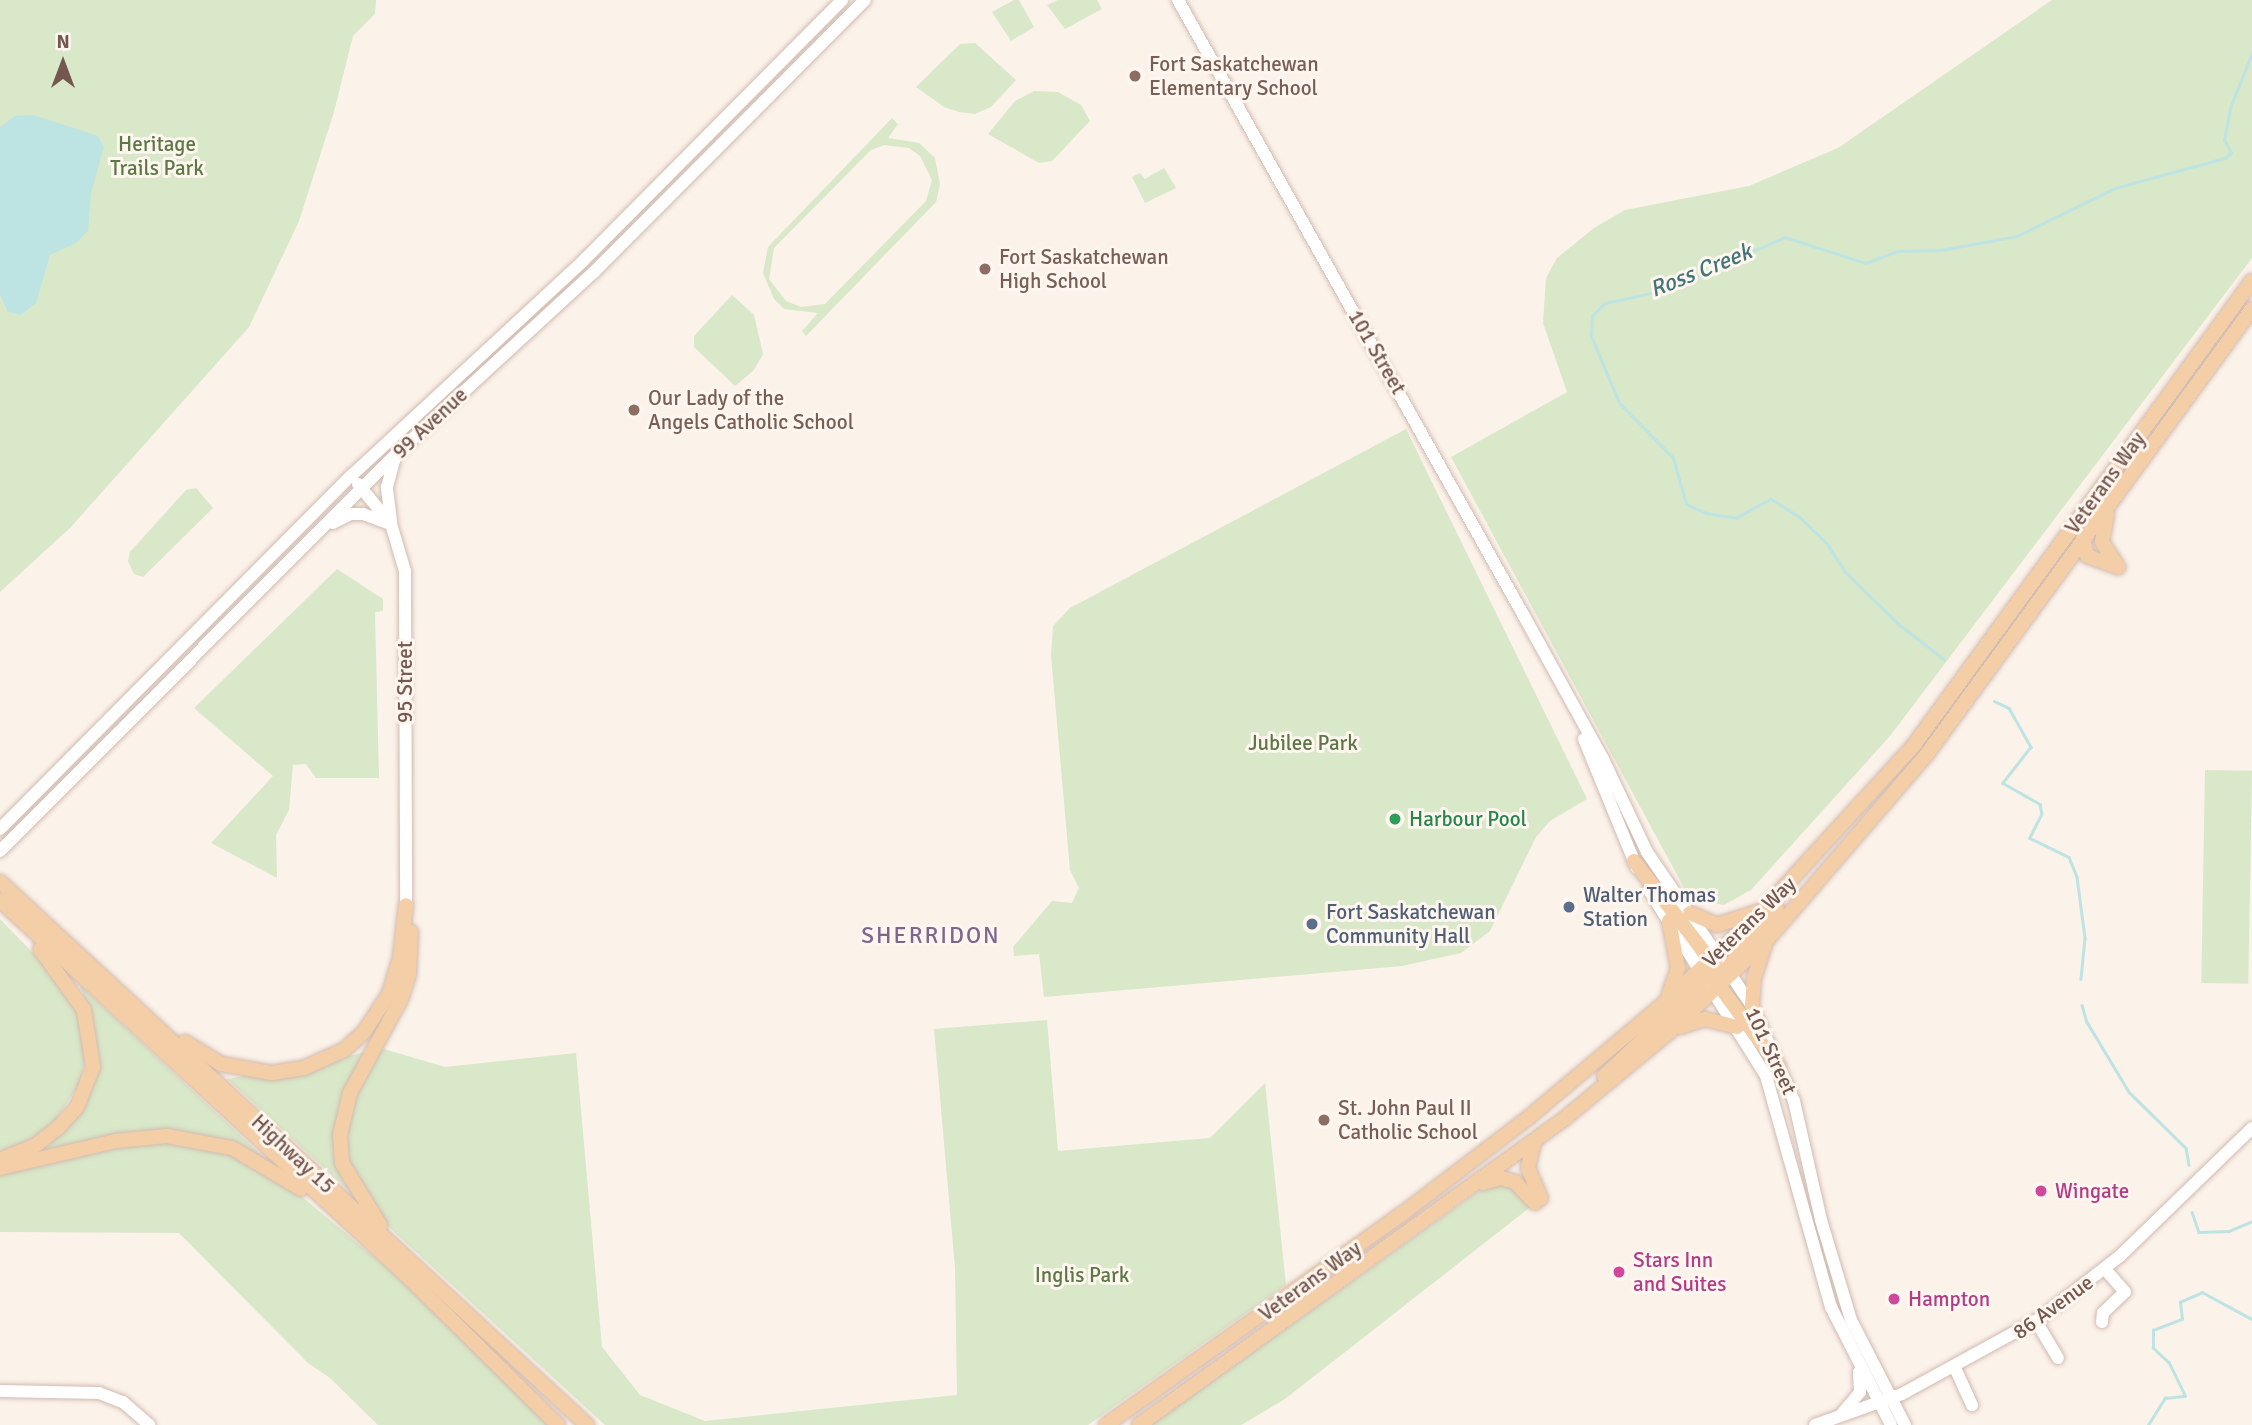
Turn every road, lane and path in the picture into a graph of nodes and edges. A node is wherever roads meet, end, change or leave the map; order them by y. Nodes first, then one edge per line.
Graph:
1 (842, 0) edge
2 (865, 0) edge
3 (1178, 0) edge
4 (2252, 281) edge
5 (2252, 309) edge
6 (397, 453) junction
7 (351, 476) junction
8 (361, 489) junction
9 (2112, 503) junction
10 (2079, 520) junction
11 (391, 524) junction
12 (321, 530) junction
13 (2083, 541) junction
14 (1573, 705) junction
15 (0, 829) edge
16 (1828, 843) junction
17 (0, 851) edge
18 (1634, 861) junction
19 (0, 882) edge
20 (5, 904) edge
21 (406, 905) junction
22 (1763, 910) junction
23 (1690, 913) junction
24 (1669, 921) junction
25 (1767, 940) junction
26 (84, 959) junction
27 (1715, 973) junction
28 (1752, 1006) junction
29 (1660, 1007) junction
30 (1737, 1027) junction
31 (1669, 1032) junction
32 (1779, 1067) junction
33 (1564, 1119) junction
34 (2252, 1128) edge
35 (1534, 1142) junction
36 (0, 1159) edge
37 (0, 1168) edge
38 (1454, 1198) junction
39 (355, 1228) junction
40 (2105, 1269) junction
41 (418, 1272) junction
42 (2036, 1321) junction
43 (2102, 1322) dead end
44 (1855, 1358) junction
45 (2058, 1358) dead end
46 (1955, 1368) junction
47 (0, 1391) edge
48 (1885, 1401) junction
49 (1972, 1405) dead end
50 (1839, 1417) junction
51 (149, 1425) edge
52 (558, 1425) edge
53 (587, 1425) edge
54 (1106, 1425) edge
55 (1139, 1425) edge
56 (1815, 1425) edge
57 (1891, 1425) edge
58 (1905, 1425) edge

1 - 7 street, 99 Avenue
2 - 6 street, 99 Avenue
3 - 14 street, 101 Street
4 - 10 main road, Veterans Way
5 - 9 main road, Veterans Way
6 - 8 street, 99 Avenue
6 - 11 street
7 - 8 street, 95 Street
7 - 15 street, 99 Avenue
8 - 11 street, 95 Street
8 - 12 street, 99 Avenue
9 - 13 main road, Veterans Way
9 - 13 main road
10 - 13 main road
10 - 16 main road, Veterans Way
11 - 12 street
11 - 21 street, 95 Street
12 - 17 street, 99 Avenue
13 - 25 main road, Veterans Way
14 - 18 street, 101 Street
14 - 23 street, 101 Street
16 - 22 main road, Veterans Way
16 - 27 main road
18 - 24 street, 101 Street
18 - 27 main road
19 - 26 main road, Highway 15
20 - 36 main road
20 - 39 main road, Highway 15
21 - 26 main road
21 - 41 main road
22 - 23 main road
22 - 27 main road, Veterans Way
23 - 27 street, 101 Street
24 - 27 street, 101 Street
24 - 29 main road
25 - 27 main road, Veterans Way
25 - 28 main road
26 - 41 main road, Highway 15
27 - 28 street, 101 Street
27 - 29 main road, Veterans Way
27 - 30 street, 101 Street
27 - 31 main road, Veterans Way
27 - 32 main road
27 - 33 main road
28 - 32 street, 101 Street
29 - 54 main road, Veterans Way
30 - 31 main road
30 - 44 street, 101 Street
31 - 33 main road, Veterans Way
32 - 48 street, 101 Street
33 - 35 main road, Veterans Way
34 - 40 street, 86 Avenue
35 - 38 main road, Veterans Way
35 - 38 main road
37 - 39 main road
38 - 55 main road, Veterans Way
39 - 52 main road, Highway 15
40 - 42 street, 86 Avenue
40 - 43 street
41 - 53 main road, Highway 15
42 - 45 street
42 - 46 street, 86 Avenue
44 - 48 street, 101 Street
44 - 50 street
46 - 48 street, 86 Avenue
46 - 49 street
47 - 51 street
48 - 50 street, 86 Avenue
48 - 57 street, 101 Street
48 - 58 street, 101 Street
50 - 56 street, 86 Avenue

